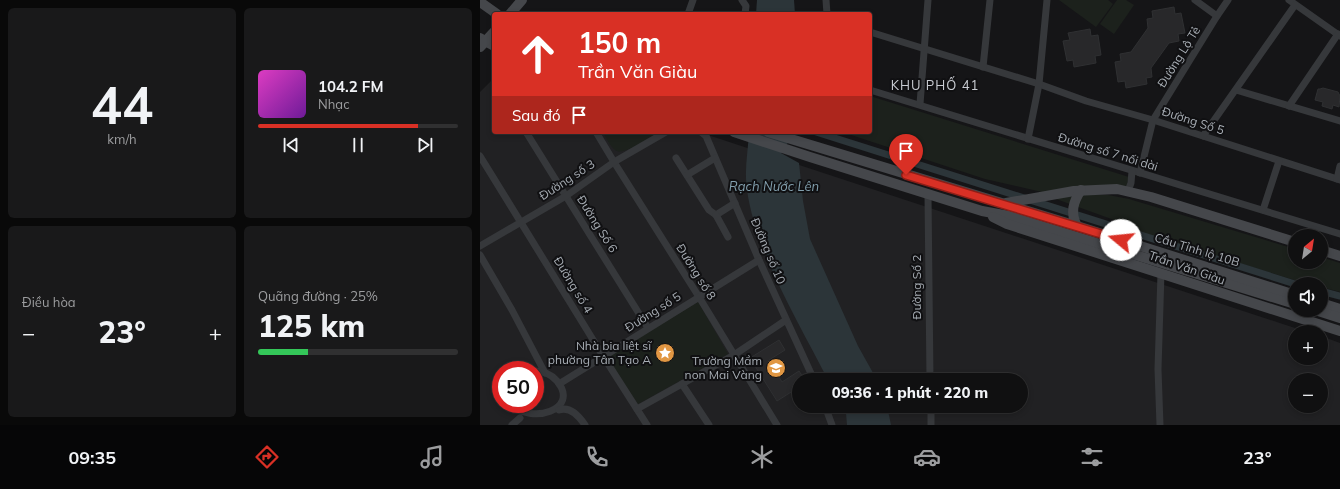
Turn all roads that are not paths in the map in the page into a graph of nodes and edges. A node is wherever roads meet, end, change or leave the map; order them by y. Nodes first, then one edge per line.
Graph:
1 (522, 0) edge
2 (693, 0) edge
3 (742, 0) edge
4 (826, 0) edge
5 (928, 0) edge
6 (990, 0) edge
7 (1047, 0) edge
8 (1195, 0) edge
9 (1228, 0) edge
10 (1289, 0) edge
11 (480, 2) edge
12 (1295, 4) junction
13 (494, 12) edge
14 (512, 12) edge
15 (689, 12) edge
16 (745, 12) edge
17 (828, 12) edge
18 (1217, 16) junction
19 (872, 33) edge
20 (492, 34) edge
21 (1339, 35) edge
22 (485, 43) edge
23 (924, 49) junction
24 (983, 67) junction
25 (1039, 84) junction
26 (1236, 90) junction
27 (872, 91) edge
28 (920, 104) junction
29 (1289, 106) junction
30 (1153, 120) junction
31 (1340, 121) edge
32 (527, 134) edge
33 (597, 134) edge
34 (663, 134) edge
35 (704, 134) edge
36 (740, 134) edge
37 (774, 134) edge
38 (1203, 136) junction
39 (1028, 138) junction
40 (480, 156) edge
41 (676, 158) dead end
42 (715, 158) junction
43 (1279, 160) junction
44 (614, 162) junction
45 (1340, 166) edge
46 (1132, 170) junction
47 (1140, 173) junction
48 (688, 175) junction
49 (1339, 179) edge
50 (1128, 191) junction
51 (1078, 192) junction
52 (928, 194) junction
53 (566, 196) junction
54 (735, 203) junction
55 (1003, 204) junction
56 (1263, 210) junction
57 (982, 211) junction
58 (995, 214) joint
59 (716, 215) junction
60 (521, 222) junction
61 (1077, 226) junction
62 (1340, 234) edge
63 (728, 237) dead end
64 (1288, 240) edge
65 (480, 246) edge
66 (1328, 252) edge
67 (480, 255) edge
68 (1340, 256) edge
69 (759, 260) junction
70 (1162, 273) junction
71 (1288, 293) edge
72 (699, 297) junction
73 (1288, 302) edge
74 (1328, 305) edge
75 (1340, 309) edge
76 (1328, 314) edge
77 (1340, 318) edge
78 (786, 320) junction
79 (648, 328) junction
80 (1340, 331) edge
81 (734, 355) junction
82 (603, 356) junction
83 (545, 372) joint
84 (811, 373) edge
85 (930, 373) edge
86 (559, 384) junction
87 (682, 384) junction
88 (637, 409) junction
89 (559, 410) junction
90 (515, 413) edge
91 (828, 413) edge
92 (930, 413) edge
93 (520, 418) junction
94 (550, 419) dead end
95 (528, 422) dead end
96 (512, 425) edge
97 (585, 425) edge
98 (647, 425) edge
99 (709, 425) edge
100 (777, 425) edge
101 (832, 425) edge
102 (931, 425) edge
103 (1160, 425) edge

1 - 14 main road
2 - 15 street
3 - 16 street
4 - 17 street
5 - 23 street
6 - 24 street
7 - 25 street
8 - 18 street
9 - 18 street, Đường Lộ Tẻ
10 - 12 street
11 - 13 main road
12 - 21 street
12 - 26 street
18 - 30 street, Đường Lộ Tẻ
19 - 23 street, Đường Số 5
20 - 22 main road
21 - 29 street
23 - 24 street, Đường Số 5
23 - 28 street
24 - 25 street, Đường Số 5
25 - 30 street, Đường Số 5
25 - 39 street
26 - 29 street
26 - 38 street
27 - 28 street, Đường số 7 nối dài
28 - 39 street, Đường số 7 nối dài
29 - 31 street
30 - 38 street, Đường Số 5
30 - 47 street, Đường Lộ Tẻ
32 - 53 street, Đường Số 6
33 - 44 street, Đường số 8
34 - 44 street, Đường số 3
35 - 42 street, Đường số 10
36 - 52 main road, Trần Văn Giàu
37 - 55 main road, Cầu Tỉnh lộ 10B
38 - 43 street, Đường Số 5
39 - 46 street, Đường số 7 nối dài
40 - 60 street, Đường số 4
41 - 48 street
42 - 48 street
42 - 54 street, Đường số 10
43 - 49 street, Đường Số 5
43 - 56 street
44 - 53 street, Đường số 3
44 - 72 street, Đường số 8
45 - 49 street
46 - 47 street, Đường số 7 nối dài
46 - 50 street
47 - 56 street, Đường số 7 nối dài
48 - 59 street
50 - 51 main road
50 - 64 main road
51 - 55 main road
51 - 61 main road
52 - 57 main road, Trần Văn Giàu
52 - 85 street, Đường Số 2
53 - 60 street, Đường số 3
53 - 79 street, Đường Số 6
54 - 59 street
54 - 69 street, Đường số 10
55 - 61 main road, Cầu Tỉnh lộ 10B
56 - 62 street, Đường số 7 nối dài
57 - 58 main road, Trần Văn Giàu
57 - 70 main road, Trần Văn Giàu
58 - 73 main road, Cầu Tỉnh lộ 10B
59 - 63 street
60 - 65 street, Đường số 3
60 - 82 street, Đường số 4
61 - 71 main road, Cầu Tỉnh lộ 10B
66 - 68 main road
67 - 83 street
69 - 72 street, Đường số 5
69 - 78 street, Đường số 10
70 - 80 main road, Trần Văn Giàu
70 - 103 street
72 - 79 street, Đường số 5
72 - 81 street, Đường số 8
74 - 75 main road
76 - 77 main road
78 - 81 street
78 - 84 street, Đường số 10
79 - 82 street, Đường số 5
81 - 87 street
81 - 100 street, Đường số 8
82 - 86 street, Đường số 5
82 - 88 street, Đường số 4
83 - 86 street
86 - 89 street
87 - 88 street
87 - 99 street
88 - 98 street, Đường số 4
89 - 94 street
89 - 97 street
90 - 93 street
91 - 101 street
92 - 102 street
93 - 95 street
93 - 96 street

